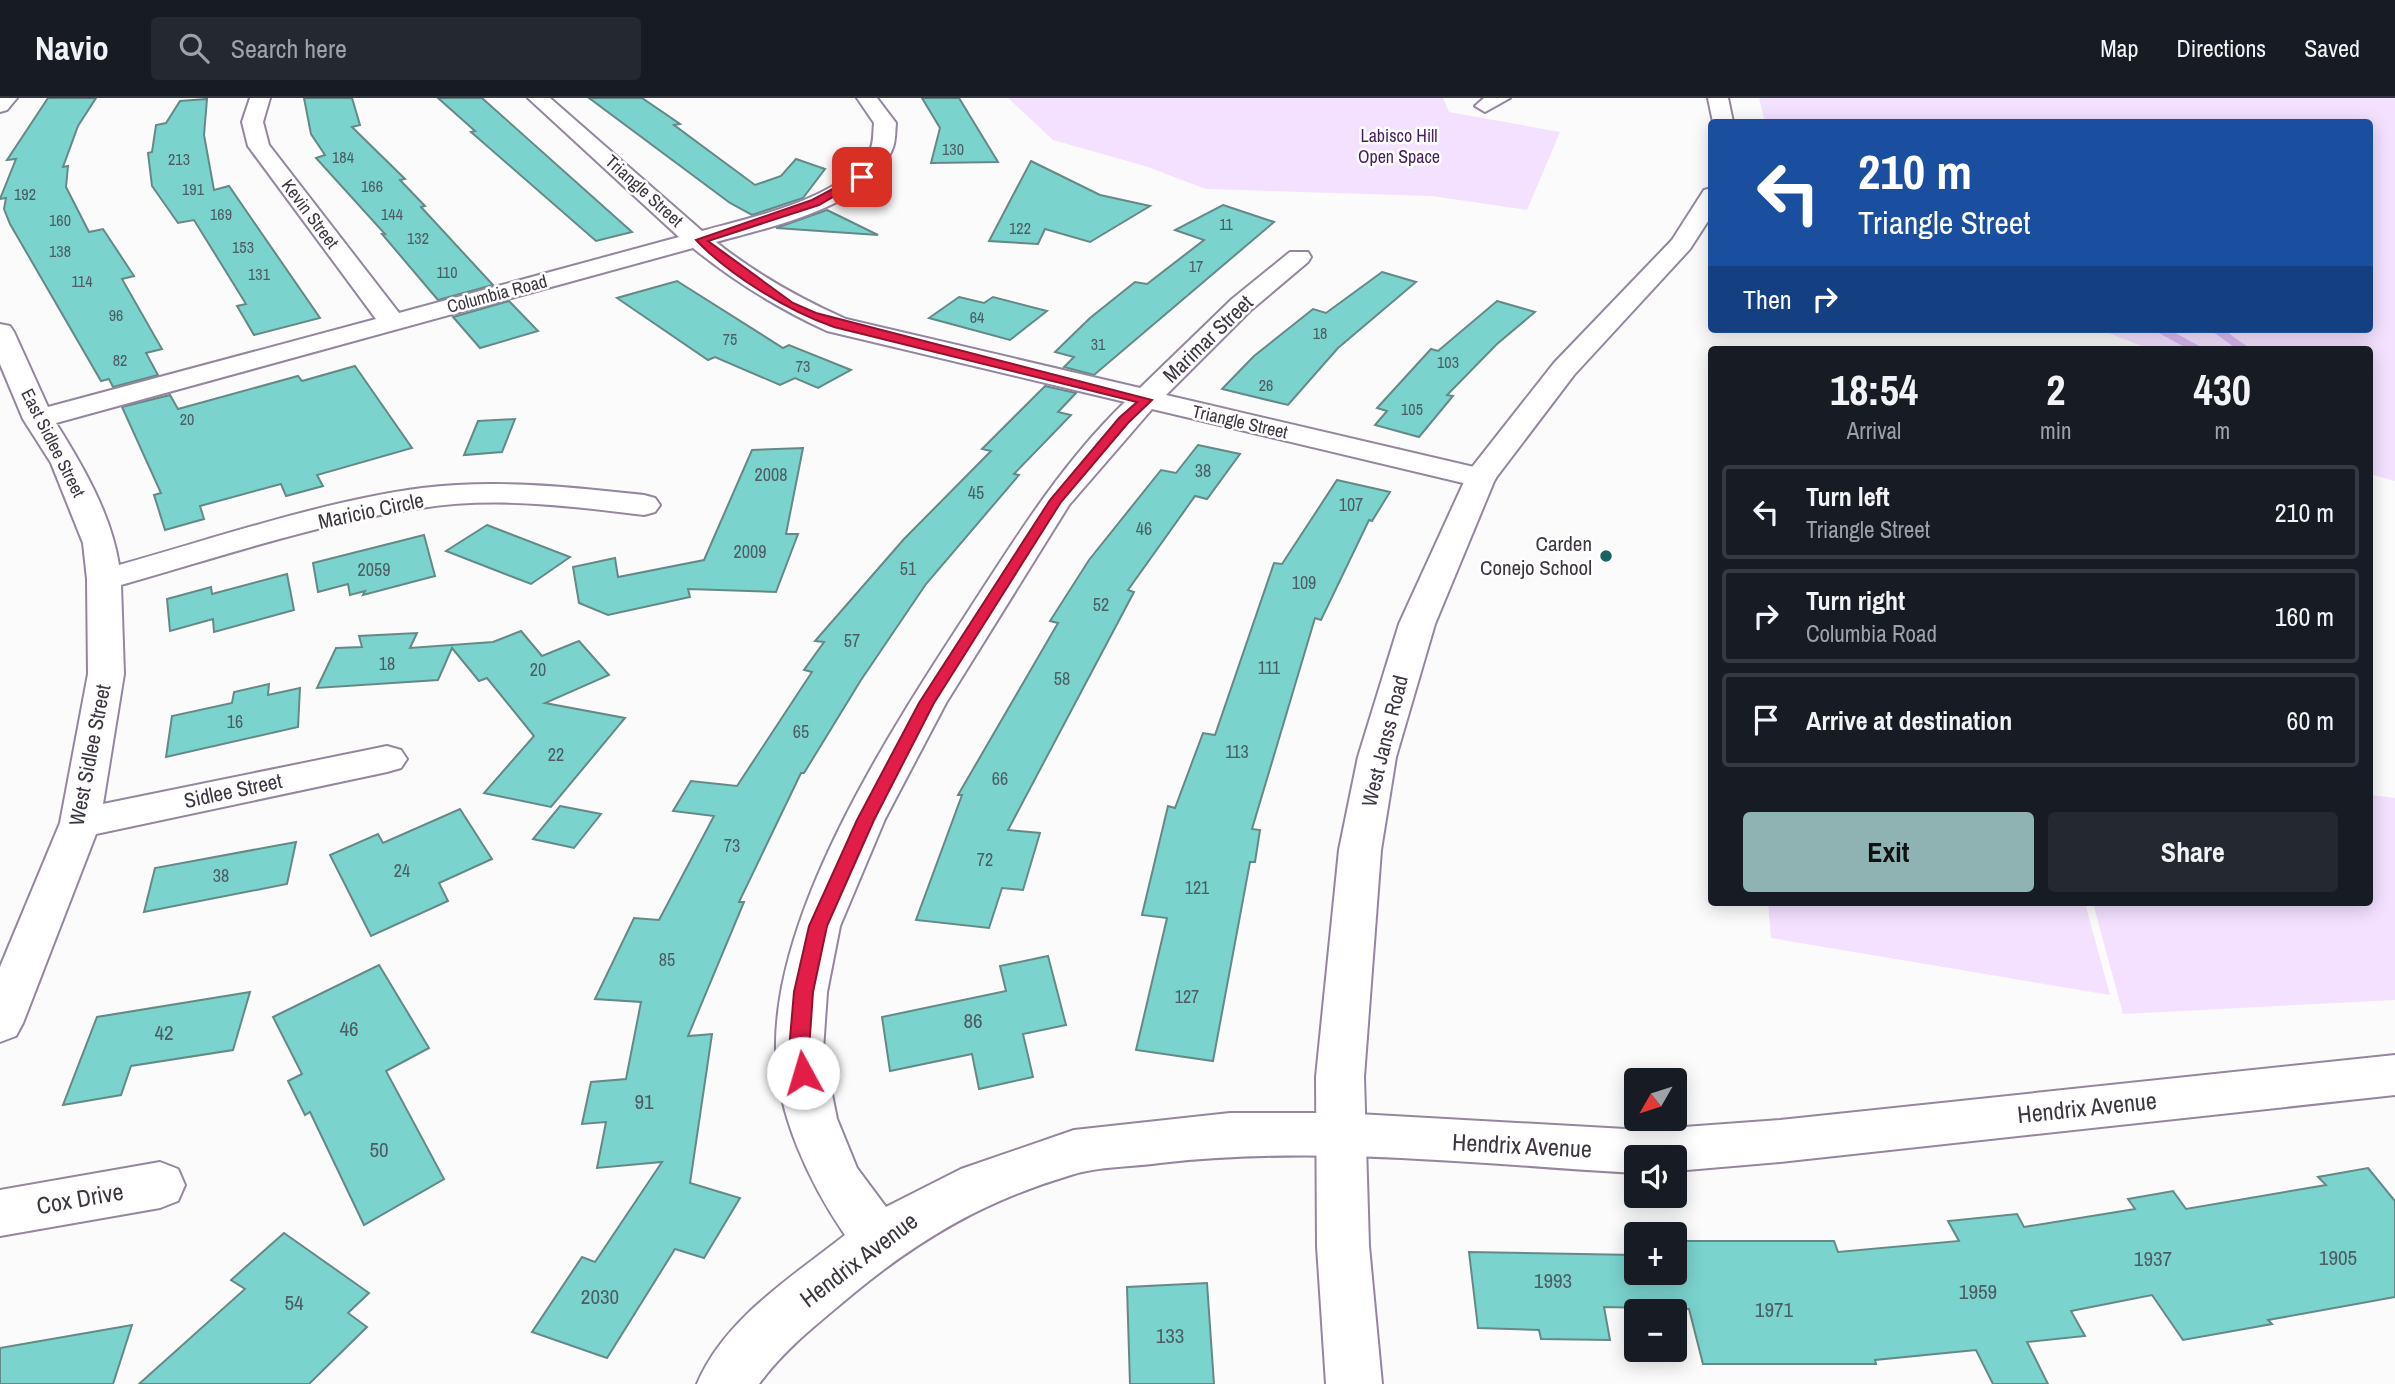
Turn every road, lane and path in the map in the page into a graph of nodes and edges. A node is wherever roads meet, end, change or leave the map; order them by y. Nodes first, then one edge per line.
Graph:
1 (7, 98) edge
2 (260, 98) edge
3 (538, 98) edge
4 (867, 98) edge
5 (1718, 98) edge
6 (0, 106) edge
7 (1722, 119) edge
8 (1708, 201) edge
9 (701, 240) junction
10 (1298, 257) dead end
11 (392, 322) junction
12 (0, 332) edge
13 (1146, 400) junction
14 (38, 419) junction
15 (1480, 478) junction
16 (644, 505) dead end
17 (90, 516) joint
18 (104, 579) junction
19 (387, 759) dead end
20 (79, 823) junction
21 (0, 1023) edge
22 (2395, 1074) edge
23 (1340, 1134) junction
24 (160, 1185) dead end
25 (0, 1213) edge
26 (879, 1240) junction
27 (725, 1384) edge
28 (1354, 1384) edge

1 - 6 street
2 - 11 street, Kevin Street
3 - 9 street, Triangle Street
4 - 9 street, Columbia Road
5 - 7 street
8 - 15 street, West Janss Road
9 - 11 street, Columbia Road
9 - 13 street, Triangle Street
10 - 13 street, Marimar Street
11 - 14 street, Columbia Road
12 - 14 street, East Sidlee Street
13 - 15 street, Triangle Street
13 - 26 street, Marimar Street
14 - 17 street, East Sidlee Street
15 - 23 street, West Janss Road
16 - 18 street, Maricio Circle
17 - 18 street, West Sidlee Street
18 - 20 street, West Sidlee Street
19 - 20 street, Sidlee Street
20 - 21 street, West Sidlee Street
22 - 23 street, Hendrix Avenue
23 - 26 street, Hendrix Avenue
23 - 28 street, West Janss Road
24 - 25 street, Cox Drive
26 - 27 street, Hendrix Avenue

